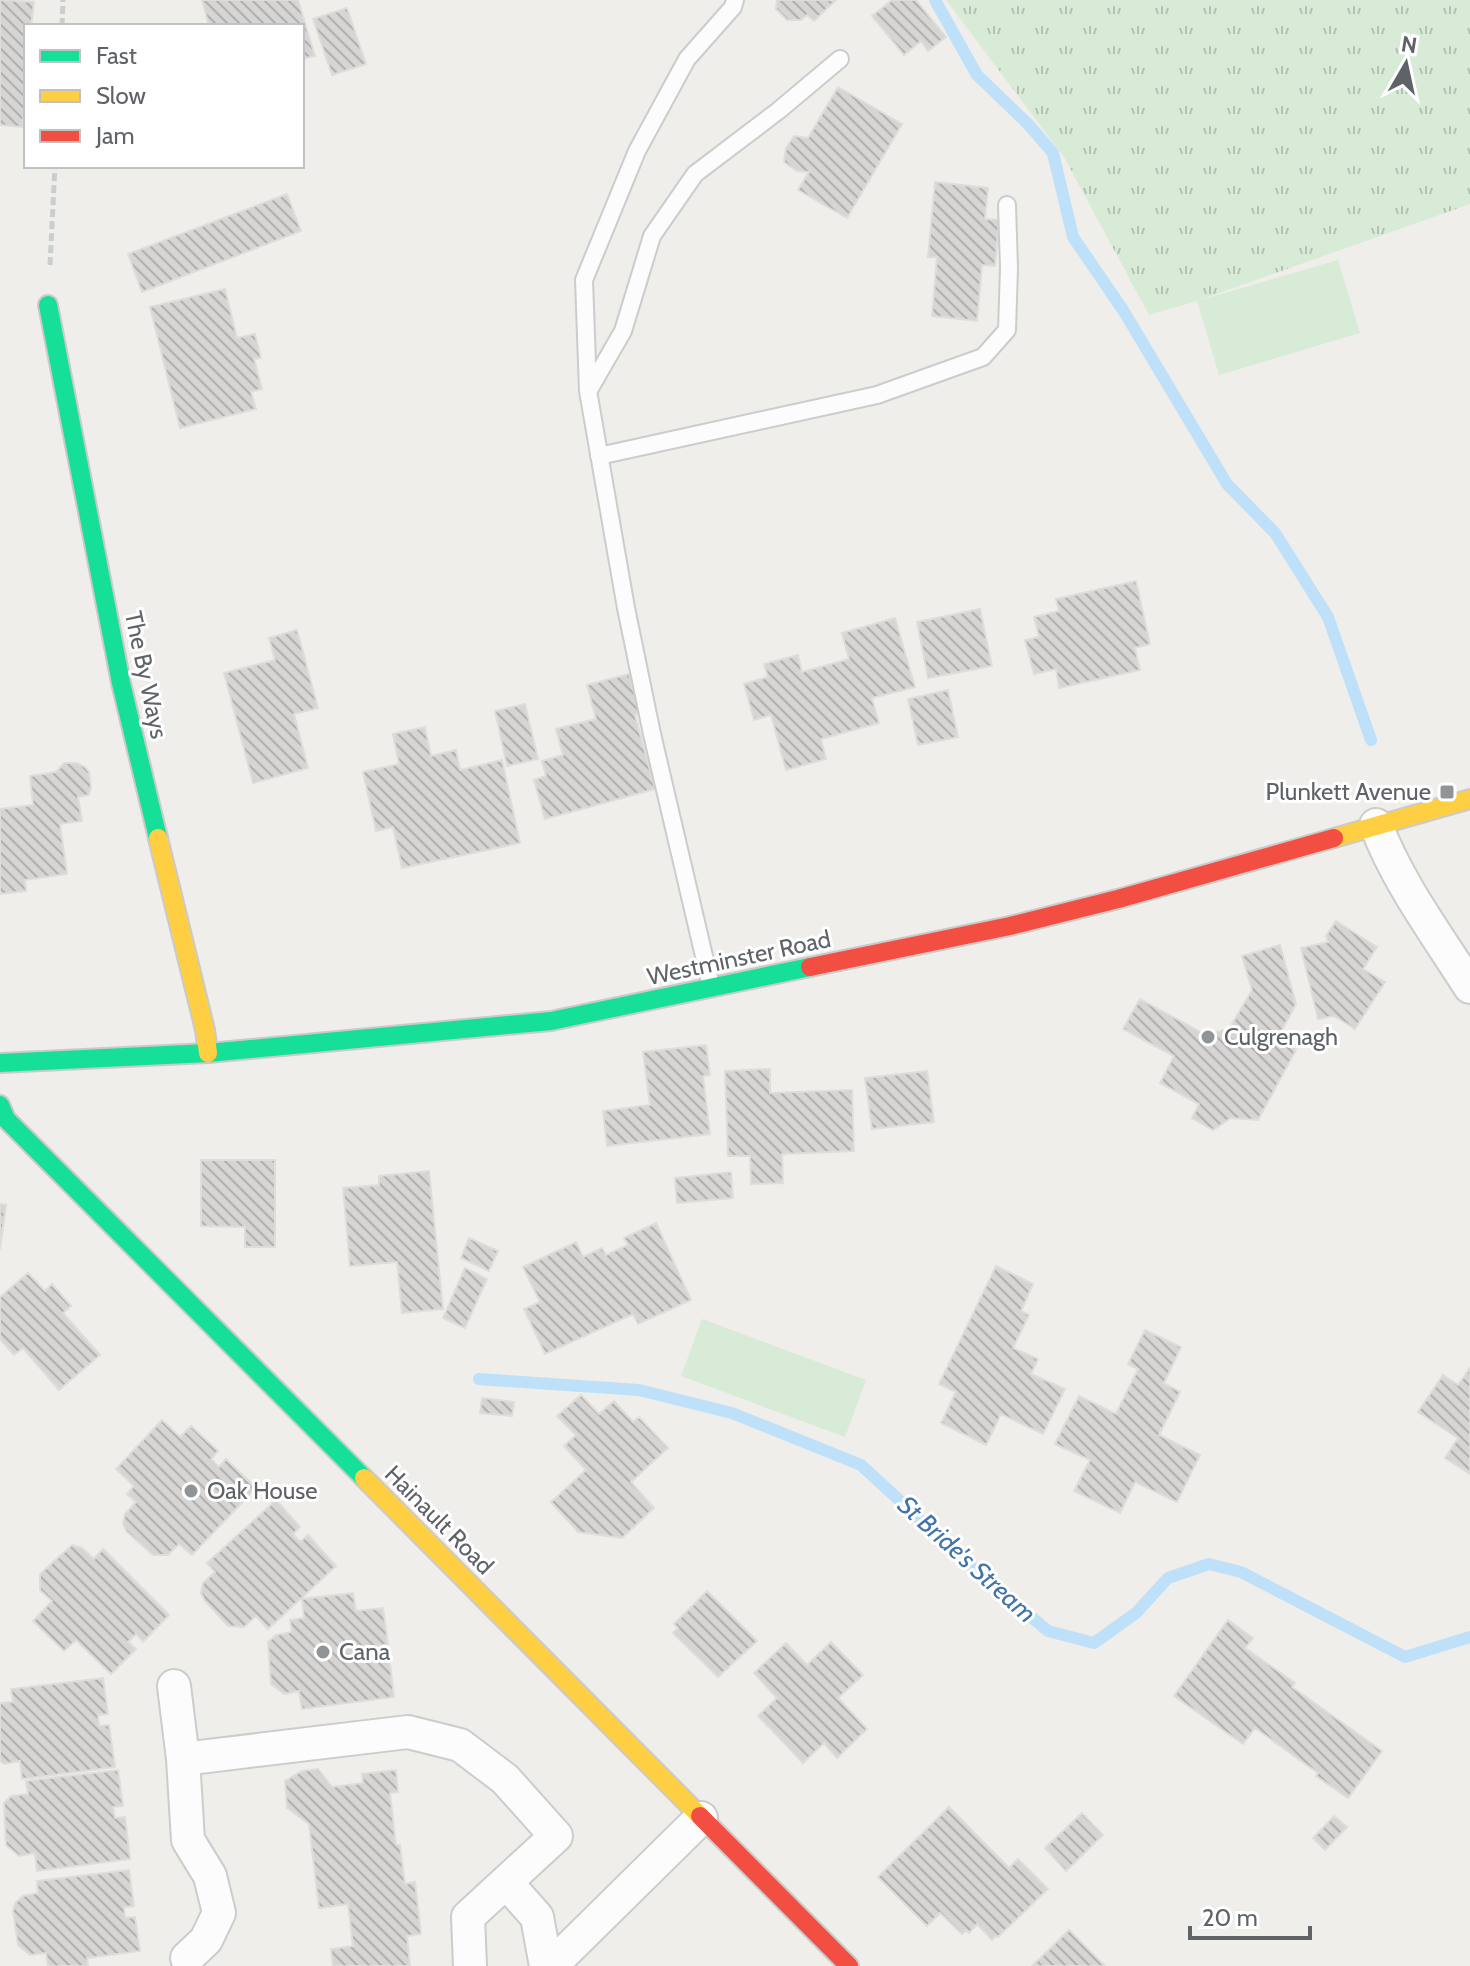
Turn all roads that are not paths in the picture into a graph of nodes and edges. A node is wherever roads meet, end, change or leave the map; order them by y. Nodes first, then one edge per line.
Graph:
1 (735, 0) edge
2 (840, 59) dead end
3 (1007, 205) dead end
4 (48, 305) road end
5 (588, 391) junction
6 (599, 456) junction
7 (1470, 799) edge
8 (1376, 825) junction
9 (1470, 987) edge
10 (712, 988) junction
11 (208, 1053) junction
12 (0, 1063) edge
13 (0, 1105) edge
14 (174, 1686) dead end
15 (183, 1759) junction
16 (701, 1818) junction
17 (506, 1882) junction
18 (187, 1958) dead end
19 (470, 1966) edge
20 (548, 1966) edge
21 (849, 1966) edge

1 - 5 lane
2 - 5 lane
3 - 6 lane
4 - 11 street, The By Ways
5 - 6 lane
6 - 10 lane
7 - 8 street, Westminster Road
8 - 9 street
8 - 10 street, Westminster Road
10 - 11 street, Westminster Road
11 - 12 street, Westminster Road
13 - 16 street, Hainault Road
14 - 15 street
15 - 17 street
15 - 18 street
16 - 20 street
16 - 21 street, Hainault Road
17 - 19 street
17 - 20 street

